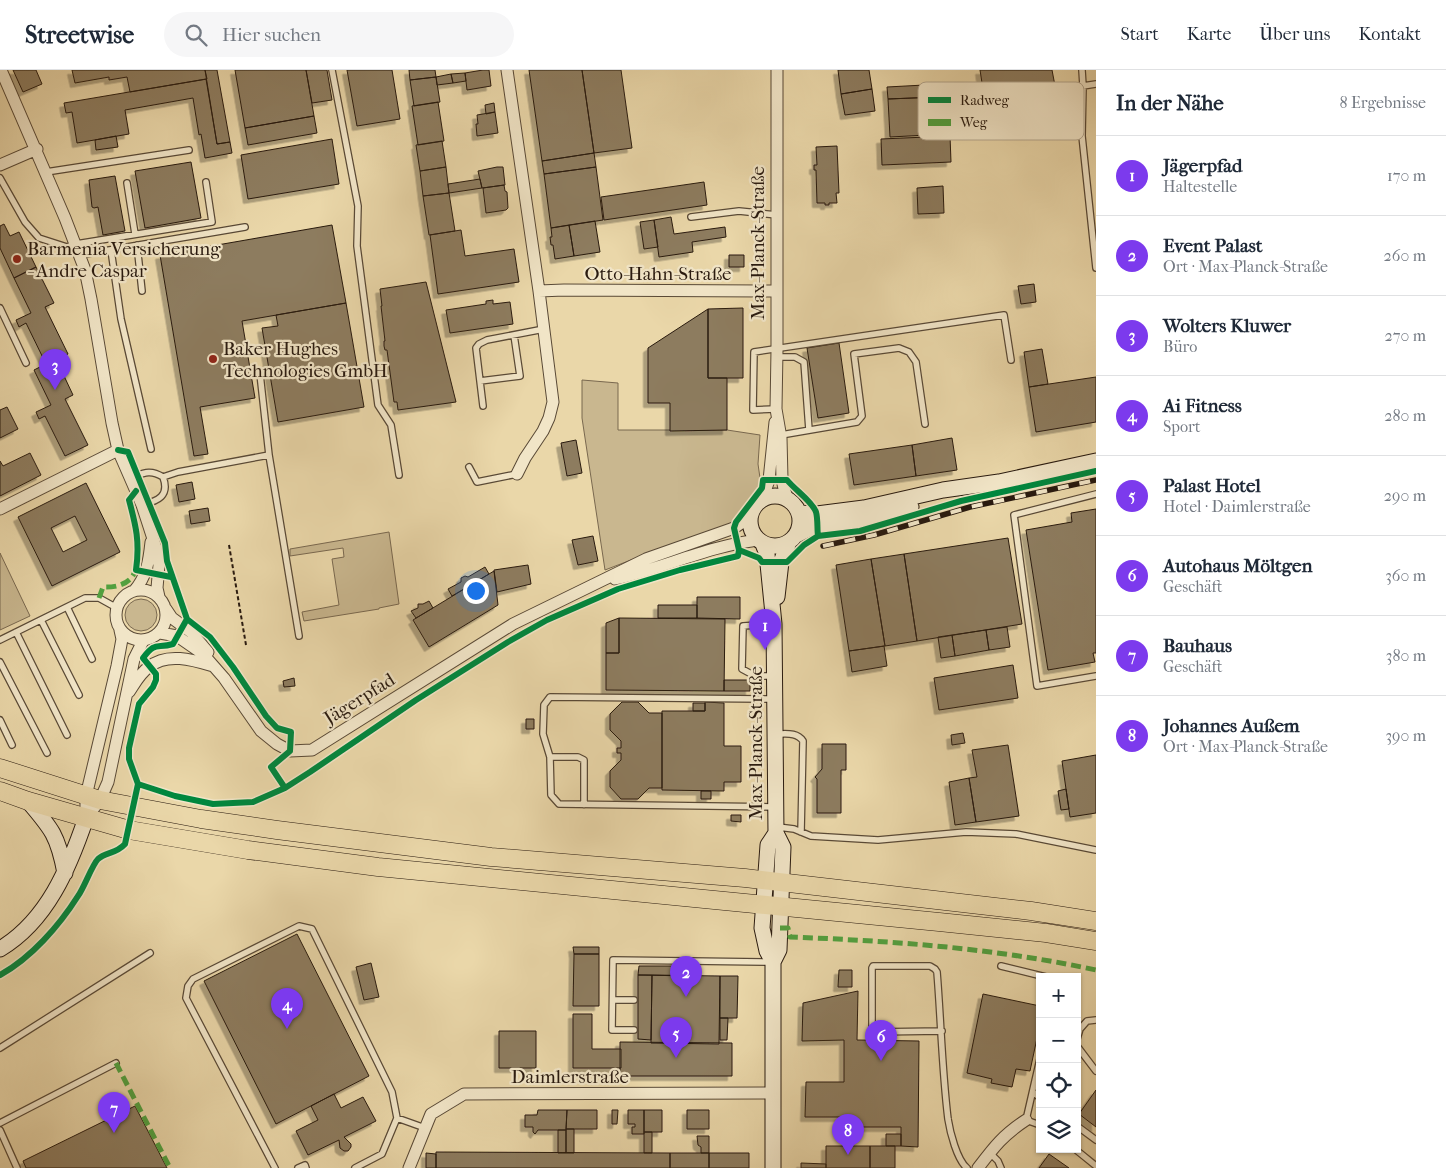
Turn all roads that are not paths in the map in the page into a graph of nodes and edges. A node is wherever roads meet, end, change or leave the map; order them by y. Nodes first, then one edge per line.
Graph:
1 (1, 70) edge
2 (332, 70) edge
3 (507, 70) edge
4 (777, 70) edge
5 (1082, 140) edge
6 (37, 150) junction
7 (189, 150) dead end
8 (0, 165) edge
9 (46, 172) junction
10 (0, 178) edge
11 (206, 182) dead end
12 (127, 183) dead end
13 (777, 215) junction
14 (691, 216) dead end
15 (246, 227) dead end
16 (135, 234) junction
17 (76, 244) junction
18 (137, 245) junction
19 (111, 250) junction
20 (80, 255) junction
21 (1096, 268) edge
22 (142, 291) dead end
23 (539, 291) junction
24 (777, 291) junction
25 (0, 308) edge
26 (2, 318) edge
27 (544, 329) junction
28 (514, 335) junction
29 (777, 354) junction
30 (1011, 360) dead end
31 (26, 363) dead end
32 (260, 374) dead end
33 (480, 382) junction
34 (483, 406) dead end
35 (776, 412) junction
36 (925, 424) dead end
37 (809, 430) junction
38 (777, 435) junction
39 (151, 449) dead end
40 (118, 450) junction
41 (269, 454) junction
42 (1096, 461) edge
43 (468, 467) dead end
44 (517, 474) joint
45 (399, 475) dead end
46 (163, 477) junction
47 (130, 478) junction
48 (999, 482) junction
49 (1096, 494) edge
50 (763, 498) junction
51 (788, 499) junction
52 (142, 505) junction
53 (0, 509) edge
54 (799, 512) junction
55 (749, 518) junction
56 (152, 538) junction
57 (792, 539) junction
58 (761, 542) junction
59 (596, 583) junction
60 (134, 591) junction
61 (159, 597) junction
62 (67, 607) junction
63 (117, 608) junction
64 (166, 610) junction
65 (41, 620) junction
66 (774, 624) junction
67 (120, 630) junction
68 (16, 632) junction
69 (160, 632) junction
70 (299, 636) dead end
71 (0, 640) edge
72 (144, 641) junction
73 (92, 659) dead end
74 (0, 662) edge
75 (215, 667) junction
76 (775, 676) junction
77 (1096, 676) edge
78 (79, 695) dead end
79 (126, 697) junction
80 (775, 699) junction
81 (0, 720) edge
82 (776, 734) junction
83 (67, 735) dead end
84 (12, 745) dead end
85 (47, 753) dead end
86 (550, 757) junction
87 (0, 768) edge
88 (0, 791) edge
89 (93, 798) junction
90 (28, 801) junction
91 (584, 804) junction
92 (776, 808) junction
93 (86, 818) junction
94 (776, 830) junction
95 (801, 832) junction
96 (1096, 850) edge
97 (65, 873) junction
98 (774, 881) junction
99 (772, 906) junction
100 (1096, 921) edge
101 (1096, 941) edge
102 (0, 949) edge
103 (150, 953) dead end
104 (773, 962) junction
105 (1001, 966) dead end
106 (1036, 975) edge
107 (613, 1000) junction
108 (634, 1000) dead end
109 (1096, 1020) edge
110 (1081, 1028) edge
111 (634, 1030) dead end
112 (942, 1031) junction
113 (0, 1048) edge
114 (1081, 1051) edge
115 (116, 1063) dead end
116 (1039, 1063) edge
117 (1096, 1070) edge
118 (1033, 1092) junction
119 (774, 1093) junction
120 (1036, 1095) edge
121 (397, 1118) junction
122 (1026, 1120) junction
123 (0, 1123) edge
124 (1036, 1124) edge
125 (425, 1128) junction
126 (1081, 1129) edge
127 (0, 1130) edge
128 (1096, 1140) edge
129 (990, 1152) junction
130 (1080, 1153) edge
131 (1096, 1166) edge
132 (17, 1168) edge
133 (275, 1168) edge
134 (298, 1168) edge
135 (306, 1168) edge
136 (355, 1168) edge
137 (409, 1168) edge
138 (773, 1168) edge
139 (967, 1168) edge
140 (978, 1168) edge
141 (1001, 1168) edge

1 - 6 street
2 - 45 lane
3 - 23 street
4 - 13 street, Max-Planck-Straße
5 - 21 lane
6 - 8 street
6 - 9 street
7 - 9 lane
9 - 17 street
10 - 17 lane
11 - 16 lane
12 - 16 lane
13 - 14 lane
13 - 24 street, Max-Planck-Straße
15 - 18 lane
16 - 17 lane
17 - 20 street
18 - 19 lane
18 - 22 lane
19 - 20 lane
19 - 39 lane
20 - 40 street
23 - 24 street, Otto-Hahn-Straße
23 - 27 street
24 - 29 street, Max-Planck-Straße
25 - 26 lane
26 - 31 lane
27 - 28 lane
27 - 44 street
28 - 33 lane
28 - 33 lane
29 - 30 lane
29 - 35 street, Max-Planck-Straße
29 - 35 lane
29 - 37 lane
32 - 41 lane
33 - 34 lane
35 - 38 street, Max-Planck-Straße
36 - 37 lane
37 - 38 lane
38 - 50 street, Max-Planck-Straße
38 - 51 street, Max-Planck-Straße
40 - 47 street
40 - 53 street
41 - 46 lane
41 - 70 lane
42 - 48 main road
43 - 44 lane
46 - 47 lane
46 - 52 lane
47 - 52 street
48 - 54 main road
48 - 57 main road
49 - 77 lane
50 - 51 main road
50 - 55 main road
51 - 54 main road
52 - 56 street
54 - 57 main road
55 - 58 main road
55 - 59 street
56 - 60 street
56 - 61 street
57 - 58 main road
57 - 66 main road, Max-Planck-Straße
58 - 59 street
58 - 66 main road, Max-Planck-Straße
59 - 75 street, Jägerpfad
60 - 61 street
60 - 63 street
61 - 64 street
62 - 63 lane
62 - 65 lane
62 - 73 lane
63 - 67 street
64 - 69 street
64 - 75 street
65 - 68 lane
65 - 78 lane
66 - 76 main road, Max-Planck-Straße
66 - 76 lane
67 - 72 street
67 - 89 street
68 - 71 lane
68 - 83 lane
69 - 72 street
69 - 75 street
72 - 79 street
74 - 85 lane
75 - 79 street
76 - 80 main road, Max-Planck-Straße
79 - 89 street
80 - 82 main road, Max-Planck-Straße
80 - 86 lane
81 - 84 lane
82 - 92 main road, Max-Planck-Straße
82 - 95 lane
86 - 91 lane
86 - 91 lane
87 - 89 main road
88 - 90 main road
89 - 93 street
89 - 98 main road
90 - 93 main road
90 - 97 main road
91 - 92 lane
92 - 94 main road, Max-Planck-Straße
93 - 97 main road
93 - 99 main road
94 - 95 lane
94 - 98 main road, Max-Planck-Straße
95 - 96 lane
97 - 102 main road
98 - 99 main road, Max-Planck-Straße
98 - 100 main road
99 - 101 main road
99 - 104 main road, Max-Planck-Straße
103 - 113 lane
104 - 107 lane
104 - 119 main road, Max-Planck-Straße
105 - 106 lane
107 - 108 lane
107 - 111 lane
109 - 110 lane
112 - 112 lane
112 - 139 lane
114 - 117 lane
115 - 123 lane
116 - 118 lane
118 - 120 lane
118 - 122 lane
119 - 125 street, Daimlerstraße
119 - 138 main road, Max-Planck-Straße
121 - 125 lane
121 - 133 lane
121 - 136 lane
122 - 124 lane
122 - 129 street
125 - 137 street, Daimlerstraße
126 - 128 lane
127 - 132 lane
129 - 140 street
129 - 141 lane
130 - 131 lane
134 - 135 lane

